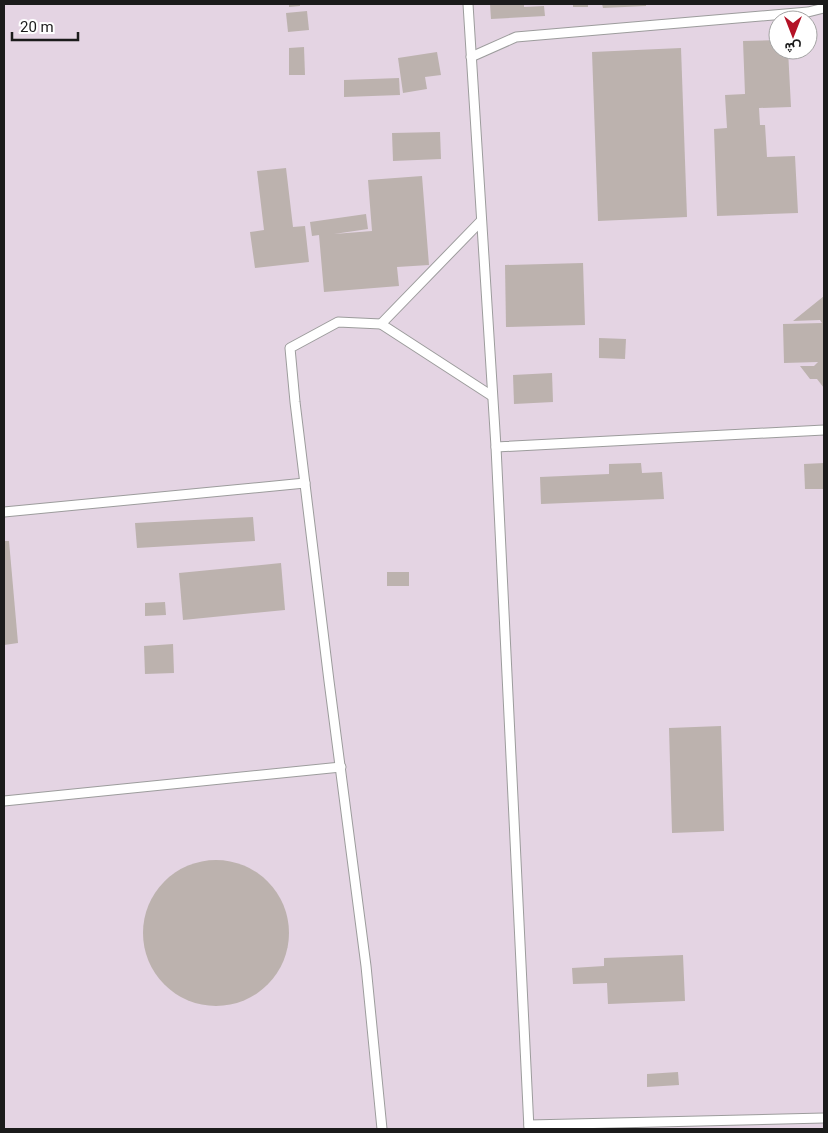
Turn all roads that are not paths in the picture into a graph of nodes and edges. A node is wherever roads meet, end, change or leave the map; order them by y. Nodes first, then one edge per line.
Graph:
1 (468, 4) edge
2 (824, 8) edge
3 (471, 57) junction
4 (482, 221) junction
5 (381, 324) junction
6 (492, 396) junction
7 (824, 430) edge
8 (496, 447) junction
9 (305, 483) junction
10 (4, 512) edge
11 (340, 767) junction
12 (4, 801) edge
13 (824, 1118) edge
14 (529, 1127) edge
15 (382, 1129) edge

1 - 3 lane
2 - 3 lane
3 - 4 lane
4 - 5 lane
4 - 6 lane
5 - 6 lane
5 - 9 lane
6 - 8 lane
7 - 8 lane
8 - 14 lane
9 - 10 lane
9 - 11 lane
11 - 12 lane
11 - 15 lane
13 - 14 lane

